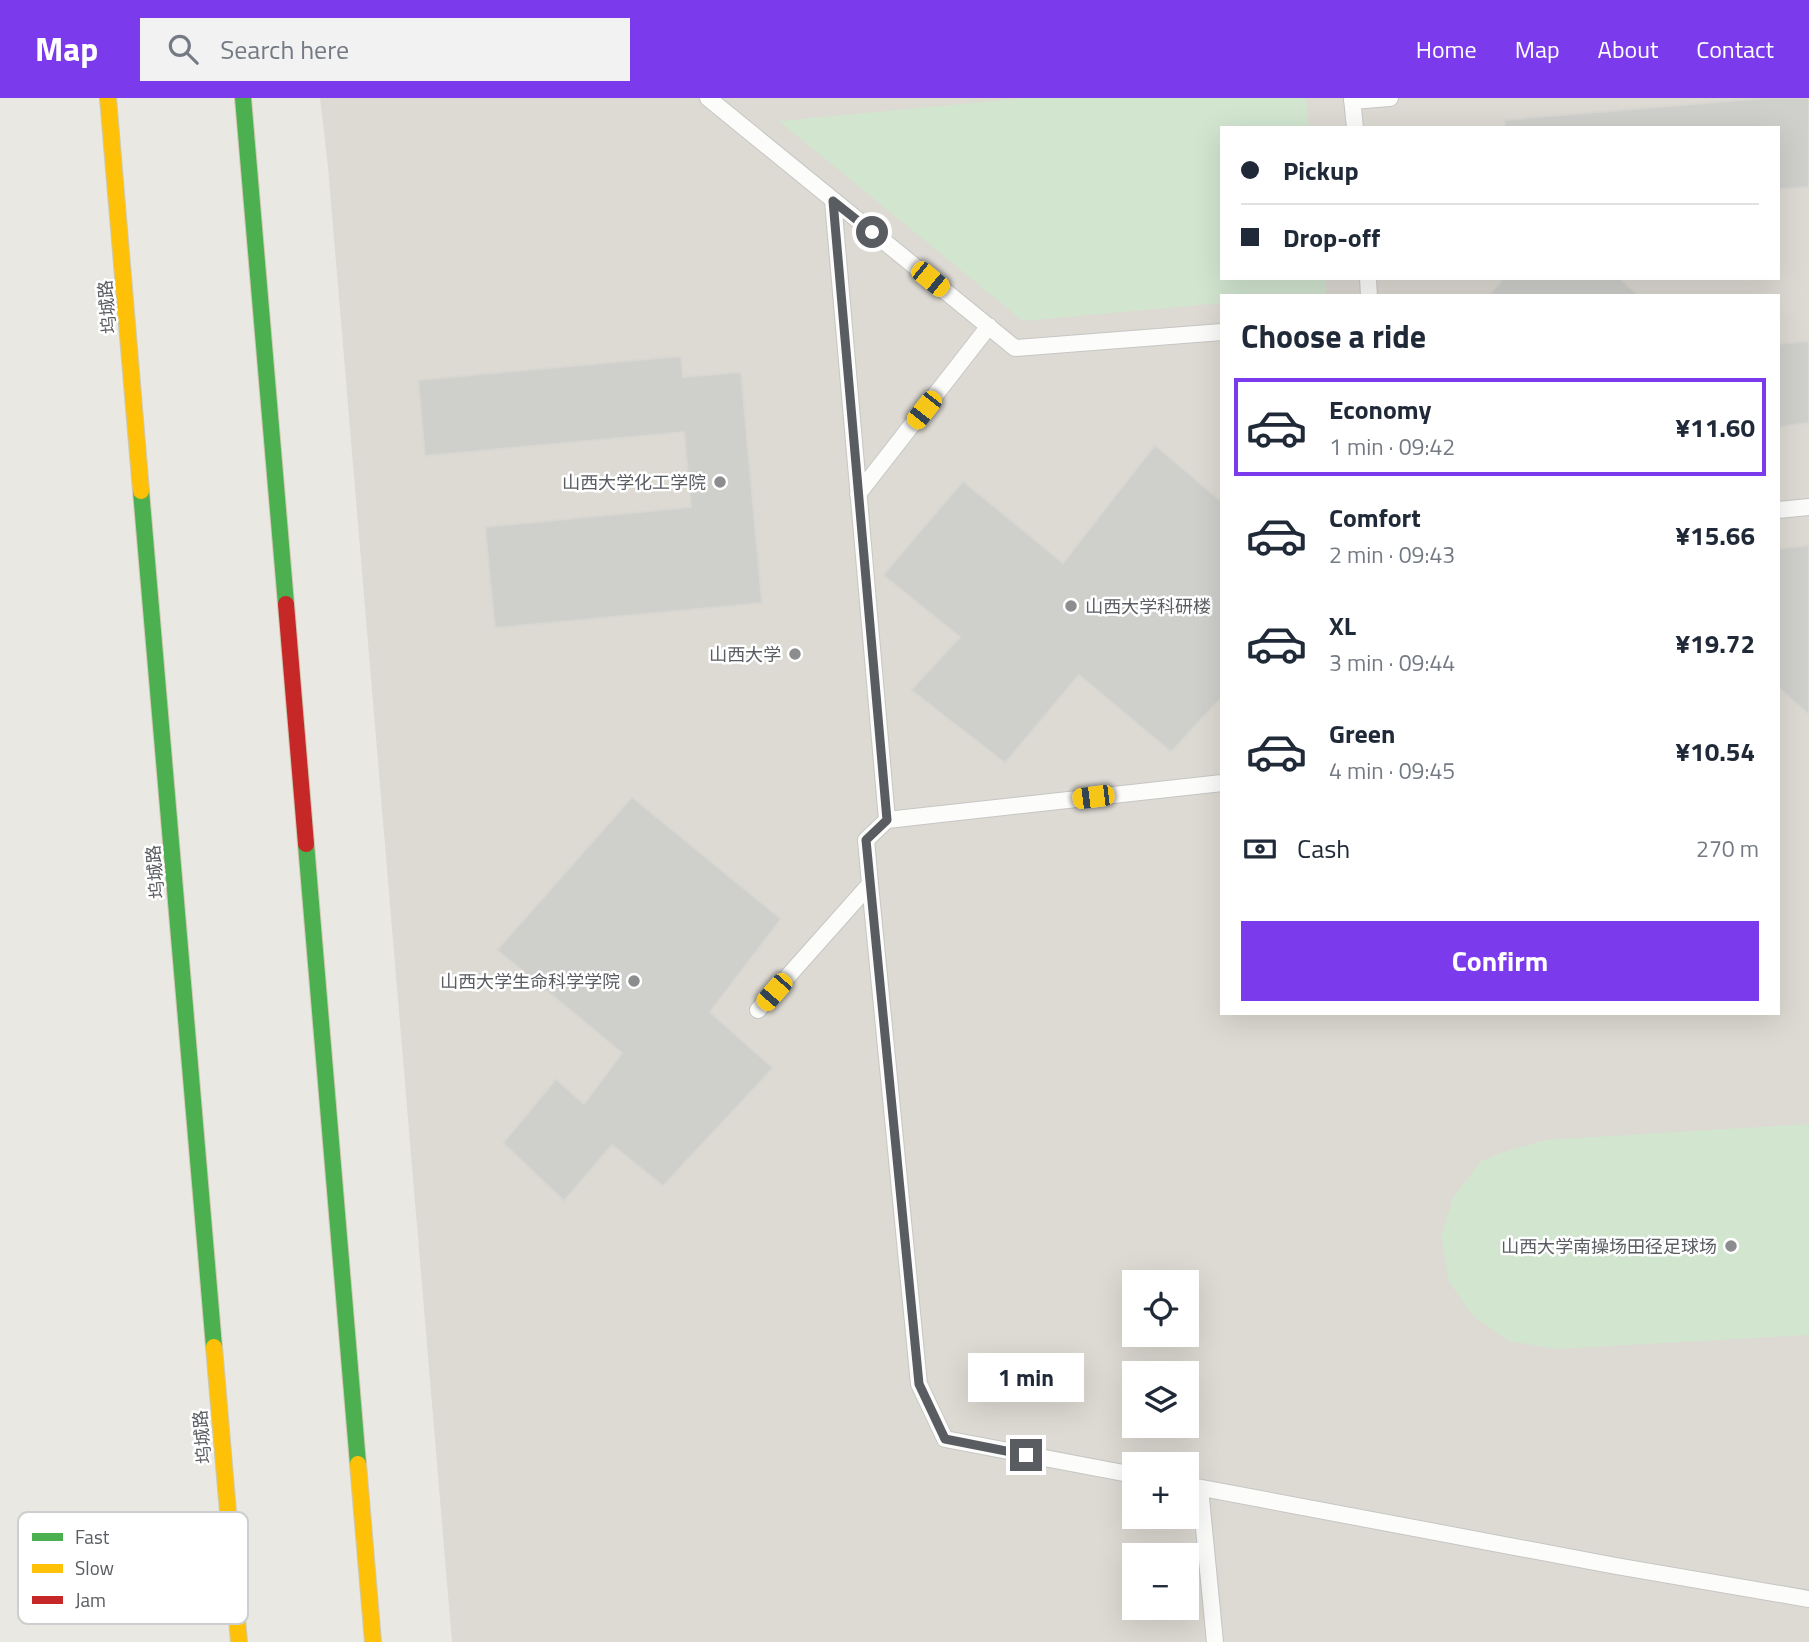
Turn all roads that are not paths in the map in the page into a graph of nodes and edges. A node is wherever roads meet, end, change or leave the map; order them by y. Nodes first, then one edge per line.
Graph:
1 (108, 98) edge
2 (243, 98) edge
3 (708, 98) edge
4 (1390, 98) edge
5 (1352, 100) edge
6 (1355, 126) edge
7 (833, 201) junction
8 (989, 326) junction
9 (1220, 332) edge
10 (858, 494) junction
11 (1809, 507) edge
12 (1780, 510) edge
13 (1220, 783) edge
14 (887, 820) junction
15 (870, 884) junction
16 (758, 1010) dead end
17 (1122, 1473) edge
18 (1199, 1487) edge
19 (228, 1512) edge
20 (1199, 1529) edge
21 (1809, 1599) edge
22 (237, 1624) edge
23 (239, 1642) edge
24 (373, 1642) edge
25 (1214, 1642) edge

1 - 19 main road, 坞城路
2 - 24 main road
3 - 7 lane
4 - 5 lane
5 - 6 lane
7 - 8 lane
7 - 10 lane
8 - 9 lane
8 - 10 lane
10 - 14 lane
11 - 12 lane
13 - 14 lane
14 - 15 lane
15 - 16 lane
15 - 17 lane
18 - 21 lane
20 - 25 lane
22 - 23 main road, 坞城路

